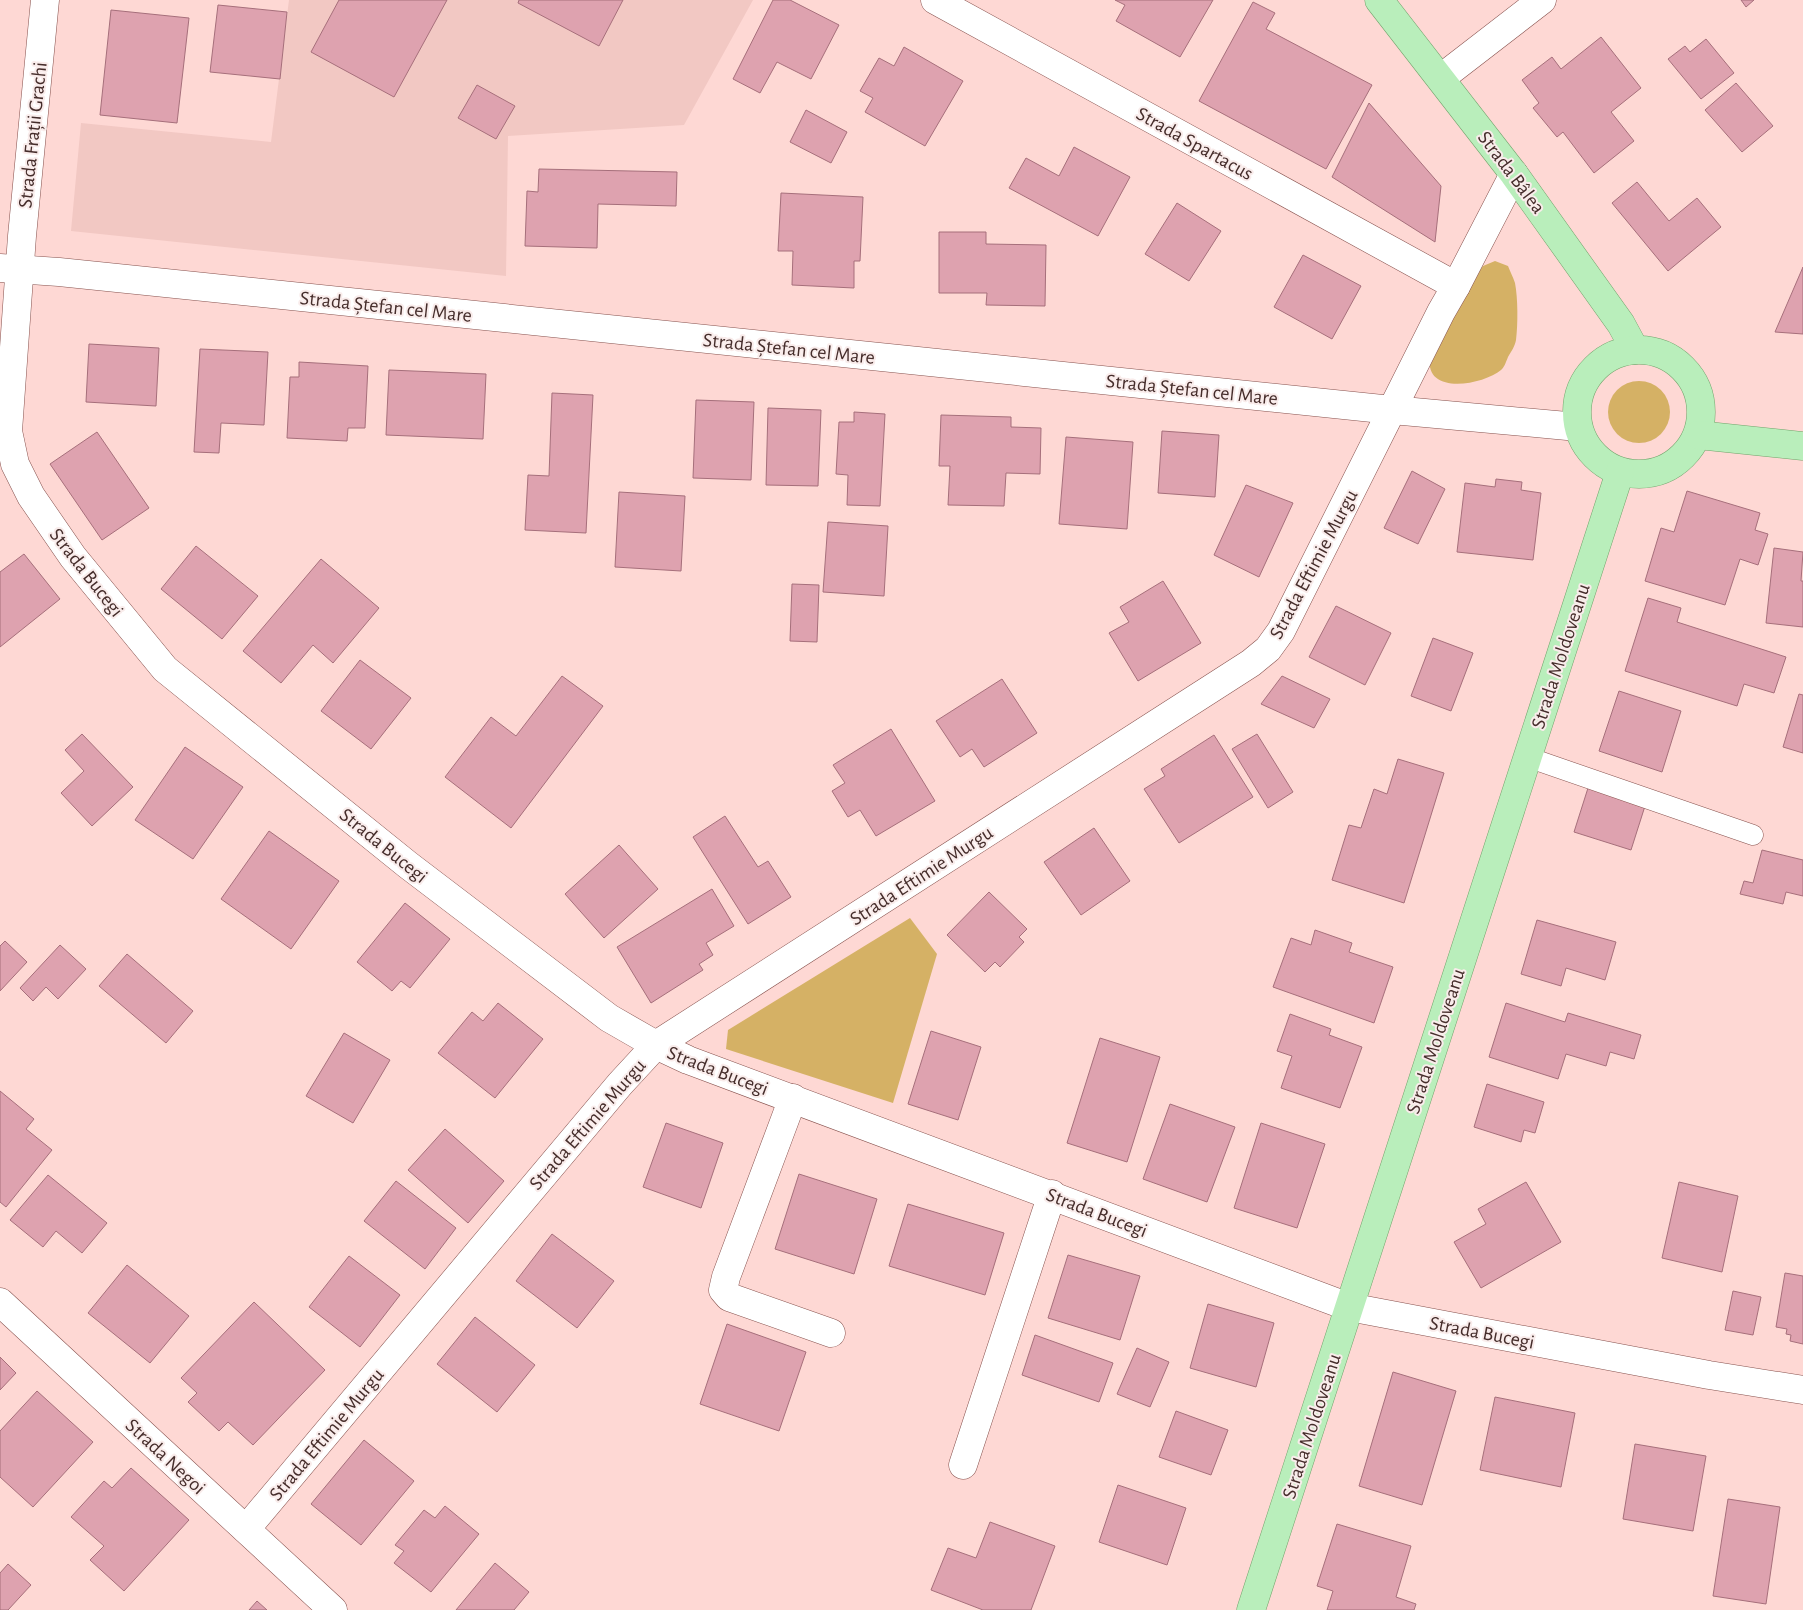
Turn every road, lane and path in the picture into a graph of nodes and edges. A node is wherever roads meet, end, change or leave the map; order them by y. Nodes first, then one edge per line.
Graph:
1 (45, 0) edge
2 (935, 0) edge
3 (1379, 0) edge
4 (1542, 0) edge
5 (1441, 78) junction
6 (1514, 174) junction
7 (10, 269) edge
8 (1456, 286) junction
9 (1635, 350) junction
10 (1392, 410) junction
11 (1578, 427) junction
12 (1698, 435) junction
13 (1803, 446) edge
14 (1620, 472) junction
15 (1527, 757) junction
16 (1753, 835) dead end
17 (656, 1045) junction
18 (793, 1098) junction
19 (1052, 1194) junction
20 (0, 1302) edge
21 (1349, 1307) junction
22 (831, 1333) dead end
23 (1803, 1390) edge
24 (963, 1465) dead end
25 (246, 1530) junction
26 (333, 1610) edge
27 (1251, 1610) edge

1 - 7 street, Strada Frații Grachi
2 - 8 street, Strada Spartacus
3 - 5 main road, Strada Bâlea
4 - 5 street
5 - 6 main road, Strada Bâlea
6 - 8 street, Strada Eftimie Murgu
6 - 9 main road, Strada Bâlea
7 - 10 street, Strada Ștefan cel Mare
7 - 17 street, Strada Bucegi
8 - 10 street, Strada Eftimie Murgu
9 - 11 main road
9 - 12 main road
10 - 11 street, Strada Ștefan cel Mare
10 - 17 street, Strada Eftimie Murgu
11 - 14 main road
12 - 13 main road
12 - 14 main road
14 - 15 main road, Strada Moldoveanu
15 - 16 lane
15 - 21 main road, Strada Moldoveanu
17 - 18 street, Strada Bucegi
17 - 25 street, Strada Eftimie Murgu
18 - 19 street, Strada Bucegi
18 - 22 street
19 - 21 street, Strada Bucegi
19 - 24 street
20 - 25 street, Strada Negoi
21 - 23 street, Strada Bucegi
21 - 27 main road, Strada Moldoveanu
25 - 26 street, Strada Negoi

